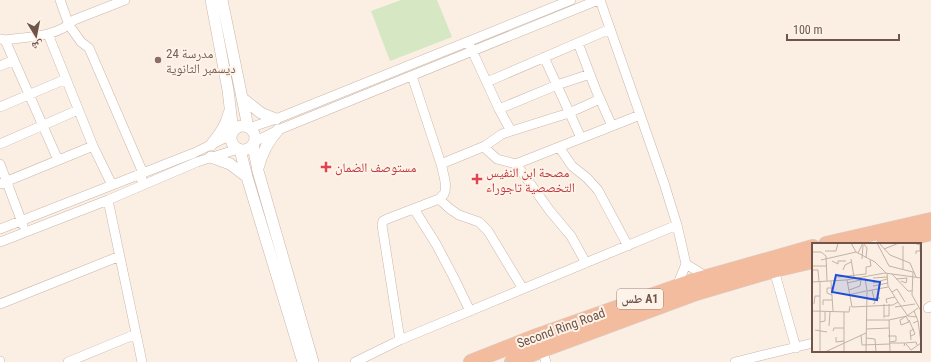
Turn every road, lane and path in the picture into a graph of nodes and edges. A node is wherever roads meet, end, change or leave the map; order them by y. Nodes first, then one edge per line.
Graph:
1 (60, 0) edge
2 (125, 0) edge
3 (211, 0) edge
4 (222, 0) edge
5 (571, 0) edge
6 (599, 0) edge
7 (69, 25) junction
8 (610, 29) junction
9 (48, 34) junction
10 (487, 34) junction
11 (3, 39) edge
12 (469, 42) junction
13 (491, 43) junction
14 (578, 43) junction
15 (472, 51) junction
16 (544, 57) junction
17 (14, 60) junction
18 (0, 66) edge
19 (590, 74) junction
20 (412, 76) junction
21 (66, 78) junction
22 (487, 82) junction
23 (557, 86) junction
24 (348, 90) junction
25 (29, 94) junction
26 (242, 98) junction
27 (600, 99) junction
28 (352, 100) junction
29 (0, 106) edge
30 (230, 108) junction
31 (500, 109) junction
32 (78, 110) junction
33 (569, 112) junction
34 (640, 115) junction
35 (277, 125) junction
36 (43, 126) junction
37 (612, 126) junction
38 (248, 128) junction
39 (511, 131) junction
40 (232, 134) junction
41 (581, 138) junction
42 (0, 144) edge
43 (253, 144) junction
44 (211, 145) junction
45 (93, 146) junction
46 (484, 146) junction
47 (559, 147) junction
48 (239, 149) junction
49 (211, 157) junction
50 (58, 160) junction
51 (0, 164) edge
52 (441, 164) junction
53 (516, 164) junction
54 (258, 171) junction
55 (143, 173) junction
56 (247, 177) junction
57 (3, 182) edge
58 (112, 185) junction
59 (137, 188) junction
60 (439, 199) junction
61 (108, 200) junction
62 (414, 209) junction
63 (931, 220) edge
64 (21, 221) junction
65 (677, 225) junction
66 (0, 229) edge
67 (26, 232) junction
68 (931, 233) edge
69 (0, 242) edge
70 (830, 243) edge
71 (888, 243) edge
72 (628, 246) junction
73 (812, 247) edge
74 (120, 256) junction
75 (812, 260) edge
76 (586, 263) junction
77 (686, 264) junction
78 (774, 270) junction
79 (707, 277) junction
80 (677, 286) junction
81 (523, 289) junction
82 (0, 304) edge
83 (470, 311) junction
84 (136, 334) junction
85 (400, 340) junction
86 (812, 343) edge
87 (796, 348) junction
88 (544, 356) edge
89 (770, 358) edge
90 (68, 362) edge
91 (142, 362) edge
92 (303, 362) edge
93 (312, 362) edge
94 (355, 362) edge
95 (471, 362) edge
96 (512, 362) edge
97 (735, 362) edge

1 - 7 street
2 - 7 street
3 - 30 street
4 - 26 street
5 - 10 street
6 - 8 street
6 - 13 street
7 - 9 street
7 - 55 street
8 - 14 street
8 - 34 street
9 - 11 street
9 - 21 street
10 - 12 street
10 - 13 street
11 - 17 street
12 - 15 street
12 - 24 street
13 - 15 street
14 - 16 street
14 - 19 street
15 - 20 street
15 - 22 street
16 - 22 street
16 - 23 street
17 - 18 street
17 - 25 street
19 - 23 street
19 - 27 street
20 - 28 street
20 - 52 street
21 - 25 street
21 - 32 street
22 - 31 street
23 - 31 street
23 - 33 street
24 - 28 street
24 - 35 street
25 - 29 street
25 - 36 street
26 - 35 street
26 - 38 street
27 - 33 street
27 - 37 street
28 - 35 street
30 - 40 street
30 - 44 street
31 - 39 street
32 - 36 street
32 - 45 street
33 - 39 street
33 - 41 street
34 - 37 street
34 - 65 street
35 - 38 street
35 - 43 street
35 - 54 street
36 - 42 street
36 - 50 street
37 - 41 street
38 - 40 street
38 - 43 street
39 - 46 street
40 - 44 street
40 - 48 street
41 - 47 street
43 - 48 street
43 - 54 street
44 - 55 street
45 - 50 street
45 - 58 street
46 - 52 street
46 - 53 street
47 - 53 street
47 - 72 street
48 - 49 street
48 - 56 street
49 - 56 street
49 - 59 street
50 - 57 street
51 - 57 street
52 - 60 street
53 - 76 street
54 - 93 street
55 - 58 street
55 - 59 street
56 - 92 street
57 - 64 street
58 - 64 street
59 - 61 street
60 - 62 street
60 - 81 street
61 - 67 street
61 - 74 street
62 - 83 street
62 - 85 street
63 - 70 highway
64 - 66 street
64 - 67 street
65 - 72 street
65 - 77 street
67 - 69 street
68 - 71 highway
72 - 76 street
73 - 79 highway, Second Ring Road / طس A1
74 - 82 street
74 - 84 street
75 - 78 highway, Second Ring Road / طس A1
76 - 81 street
77 - 79 street
77 - 80 street
78 - 87 street
78 - 88 highway, Second Ring Road / طس A1
79 - 80 highway, Second Ring Road / طس A1
80 - 95 highway, Second Ring Road / طس A1
81 - 83 street
83 - 85 street
84 - 90 street
84 - 91 street
85 - 94 street
86 - 87 street
87 - 89 street
88 - 96 highway, Second Ring Road / طس A1
89 - 97 street

